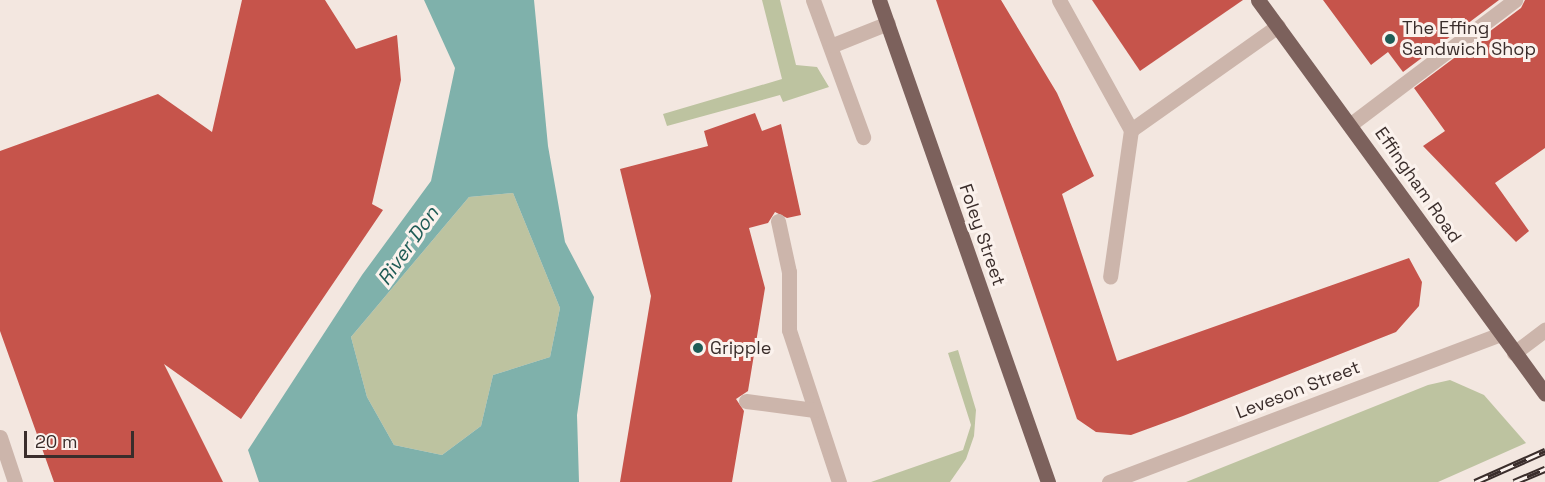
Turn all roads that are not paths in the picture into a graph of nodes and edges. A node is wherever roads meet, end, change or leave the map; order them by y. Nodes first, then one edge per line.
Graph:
1 (813, 0) edge
2 (879, 0) edge
3 (1059, 0) edge
4 (1258, 0) edge
5 (1515, 0) edge
6 (888, 23) junction
7 (1278, 26) junction
8 (833, 45) junction
9 (1351, 124) junction
10 (1131, 130) junction
11 (863, 137) dead end
12 (778, 220) dead end
13 (1110, 277) dead end
14 (1545, 330) edge
15 (1500, 334) junction
16 (1514, 353) junction
17 (1545, 393) edge
18 (746, 401) dead end
19 (814, 411) junction
20 (0, 437) edge
21 (15, 482) edge
22 (839, 482) edge
23 (1048, 482) edge
24 (1109, 482) edge

1 - 8 street
2 - 6 main road, Foley Street
3 - 10 street
4 - 7 main road, Effingham Road
5 - 9 street
6 - 8 street
6 - 23 main road, Foley Street
7 - 9 main road, Effingham Road
7 - 10 street
8 - 11 street
9 - 15 main road, Effingham Road
10 - 13 street
12 - 19 street
14 - 16 street
15 - 16 main road, Effingham Road
15 - 24 street, Leveson Street
16 - 17 main road, Effingham Road
18 - 19 street
19 - 22 street
20 - 21 street

